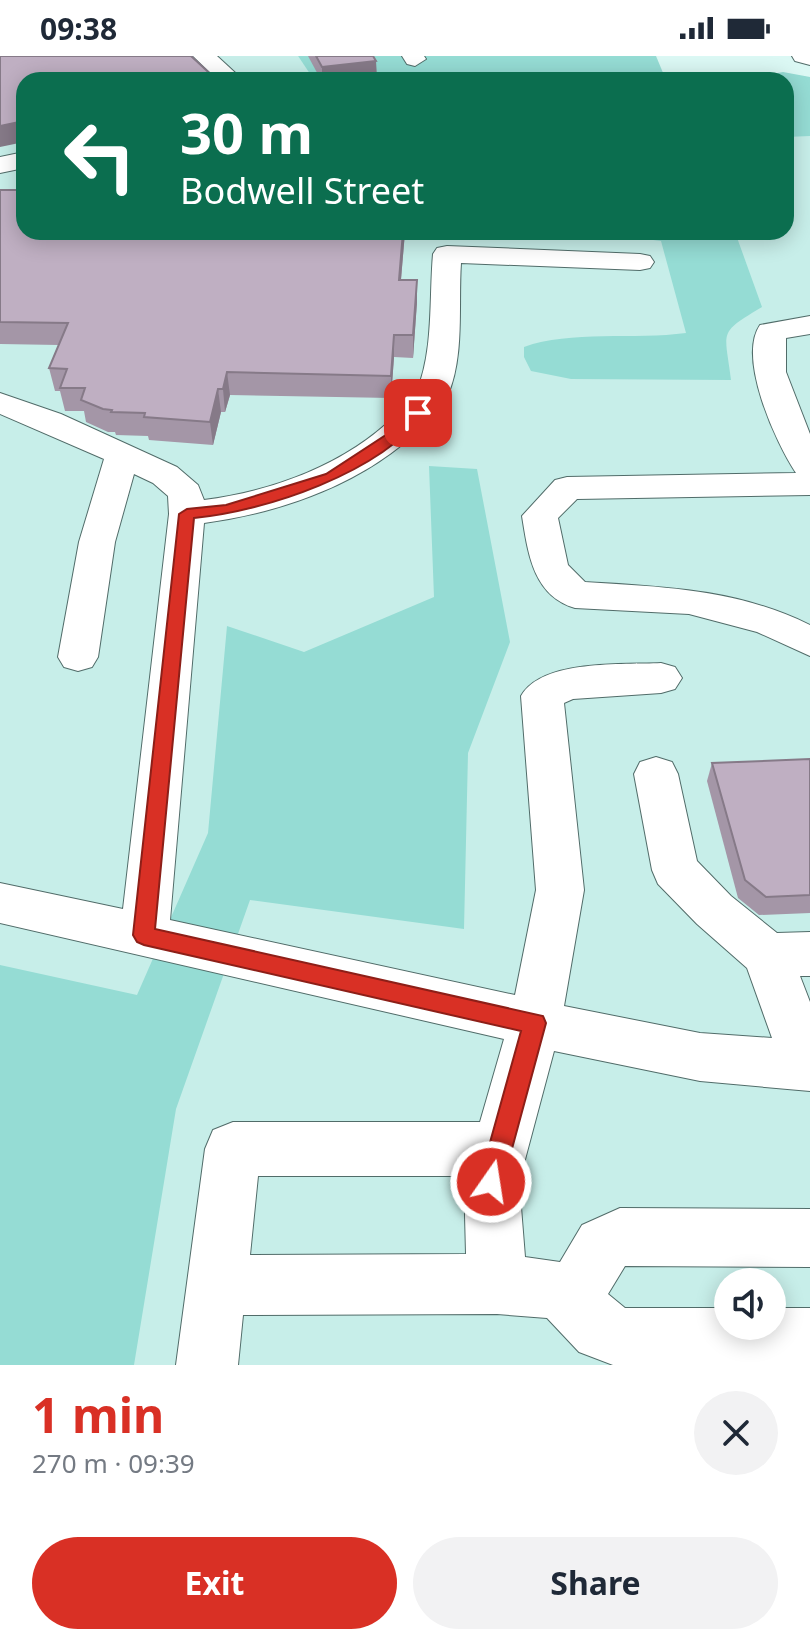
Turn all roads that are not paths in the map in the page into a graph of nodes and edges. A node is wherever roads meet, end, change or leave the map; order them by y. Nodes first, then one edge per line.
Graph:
1 (204, 56) edge
2 (803, 56) edge
3 (810, 58) edge
4 (223, 72) edge
5 (640, 262) dead end
6 (810, 325) edge
7 (0, 403) edge
8 (122, 456) junction
9 (810, 468) edge
10 (810, 484) edge
11 (187, 514) junction
12 (810, 642) edge
13 (78, 657) dead end
14 (661, 678) dead end
15 (656, 774) dead end
16 (0, 903) edge
17 (144, 935) junction
18 (789, 955) edge
19 (535, 1023) junction
20 (809, 1066) edge
21 (498, 1149) junction
22 (810, 1238) edge
23 (497, 1284) junction
24 (216, 1285) junction
25 (572, 1299) junction
26 (810, 1339) edge
27 (207, 1365) edge

1 - 4 street
2 - 3 street
5 - 11 street
6 - 9 street
7 - 8 street
8 - 11 street
8 - 13 street
10 - 12 street
11 - 17 street
14 - 19 street
15 - 18 street
16 - 17 street
17 - 19 street
18 - 20 street
19 - 20 street
19 - 21 street
21 - 23 street
21 - 24 street
22 - 25 street
23 - 24 street
23 - 25 street
24 - 27 street
25 - 26 street

